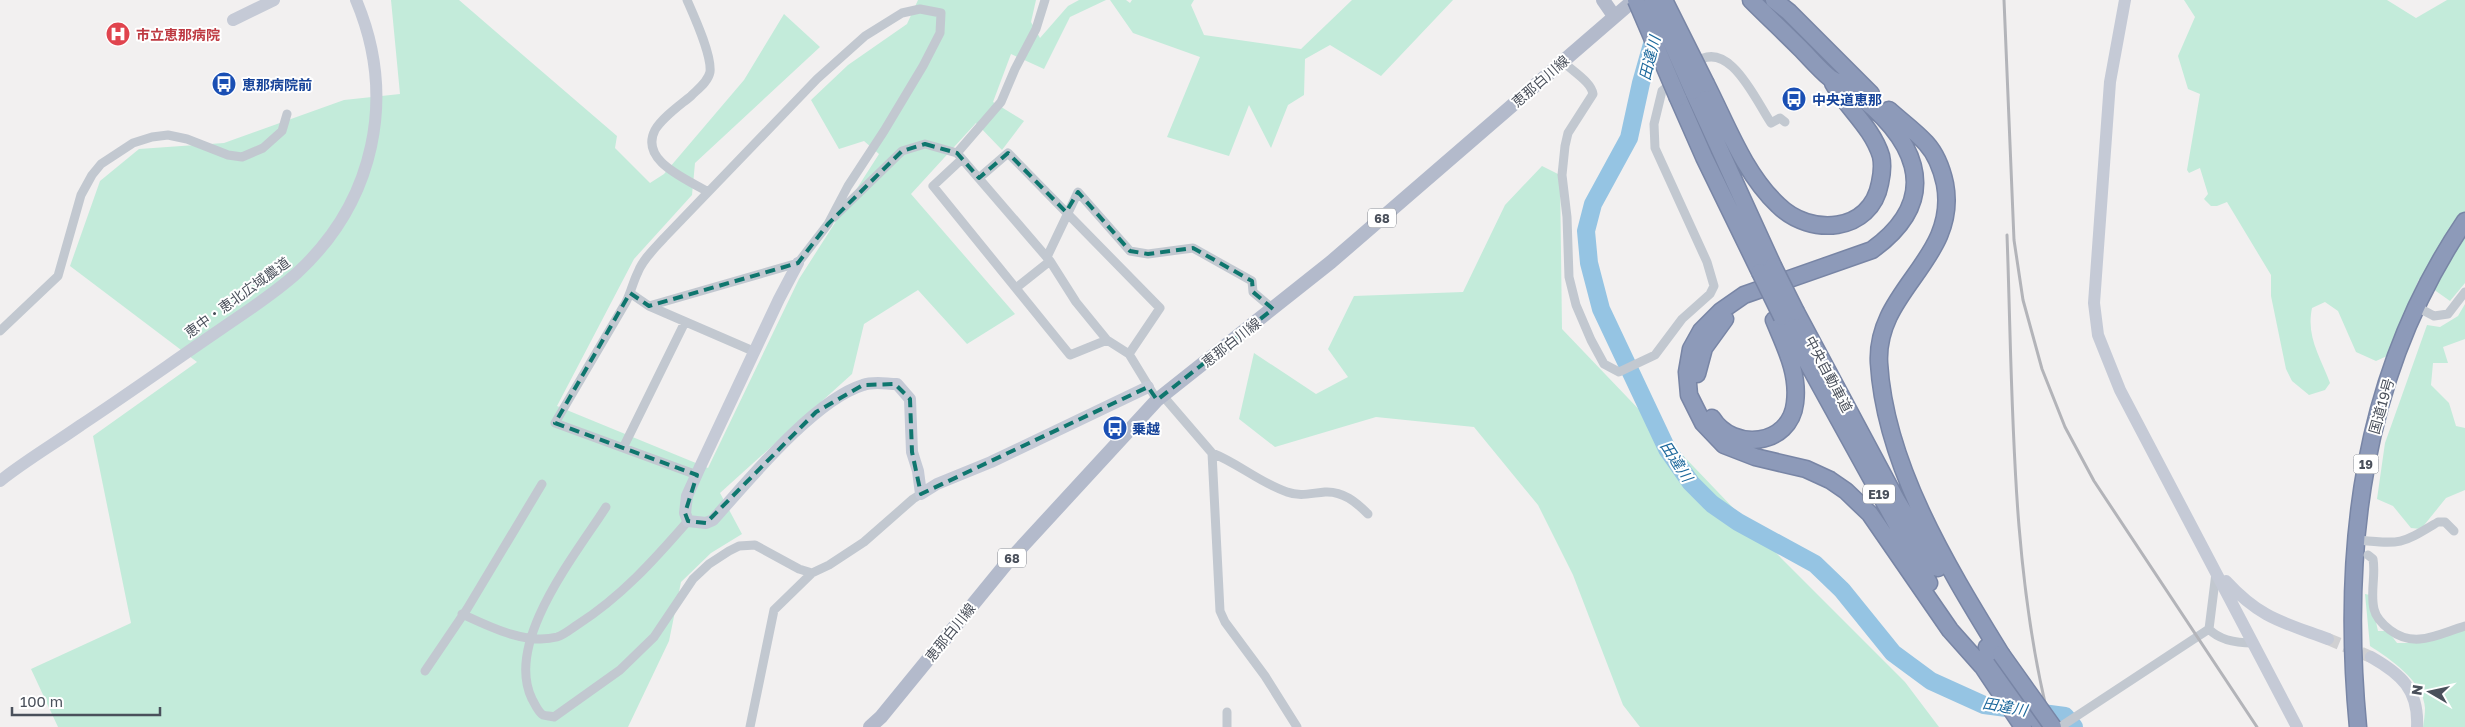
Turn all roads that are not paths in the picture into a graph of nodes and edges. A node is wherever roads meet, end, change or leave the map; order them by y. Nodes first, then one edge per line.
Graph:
1 (274, 0) edge
2 (356, 0) edge
3 (687, 0) edge
4 (1045, 0) edge
5 (1603, 0) edge
6 (1635, 0) edge
7 (1653, 0) edge
8 (1664, 0) edge
9 (1751, 0) edge
10 (1774, 0) edge
11 (2125, 0) edge
12 (1614, 16) junction
13 (233, 20) dead end
14 (1563, 60) junction
15 (1830, 78) junction
16 (1692, 91) junction
17 (287, 114) dead end
18 (1786, 122) dead end
19 (1914, 133) junction
20 (960, 156) junction
21 (979, 178) junction
22 (708, 192) junction
23 (2465, 210) edge
24 (1066, 212) junction
25 (828, 224) junction
26 (2463, 231) edge
27 (1049, 259) junction
28 (798, 263) junction
29 (1762, 271) junction
30 (1016, 288) junction
31 (2465, 292) edge
32 (630, 293) junction
33 (649, 306) junction
34 (2419, 308) junction
35 (1273, 309) junction
36 (1784, 316) junction
37 (686, 322) junction
38 (0, 331) edge
39 (1107, 340) junction
40 (753, 352) junction
41 (1129, 354) junction
42 (1148, 387) junction
43 (1160, 398) junction
44 (624, 448) junction
45 (1212, 452) junction
46 (696, 475) junction
47 (0, 482) edge
48 (542, 484) dead end
49 (921, 494) junction
50 (606, 507) dead end
51 (1368, 514) dead end
52 (688, 521) junction
53 (2454, 531) dead end
54 (2360, 540) junction
55 (2368, 554) dead end
56 (812, 573) junction
57 (2216, 573) junction
58 (462, 614) junction
59 (2268, 617) junction
60 (2465, 626) edge
61 (2210, 628) junction
62 (529, 638) junction
63 (2251, 638) junction
64 (2328, 639) tunnel mouth
65 (2371, 657) tunnel mouth
66 (1993, 660) junction
67 (425, 671) dead end
68 (1228, 712) dead end
69 (750, 727) edge
70 (870, 727) edge
71 (1228, 727) edge
72 (1298, 727) edge
73 (2023, 727) edge
74 (2042, 727) edge
75 (2053, 727) edge
76 (2060, 727) edge
77 (2297, 727) edge
78 (2358, 727) edge
79 (2367, 727) edge
80 (2417, 727) edge

1 - 13 street
2 - 47 street, 恵中・恵北広域農道
3 - 22 street
4 - 20 street
5 - 12 main road
6 - 12 main road, 恵那白川線 / 68
6 - 16 highway, 中央自動車道 / E19, bridge
7 - 16 highway, 中央自動車道 / E19, bridge
8 - 16 highway, bridge
9 - 15 highway
10 - 19 highway
11 - 57 street
12 - 14 main road, 恵那白川線 / 68
14 - 18 street
14 - 35 main road, 恵那白川線 / 68
15 - 16 highway
15 - 66 highway
16 - 29 highway, 中央自動車道 / E19
16 - 29 highway, 中央自動車道 / E19
17 - 38 street
19 - 36 highway
19 - 66 highway
20 - 21 street
20 - 25 street
20 - 30 street
21 - 24 street
21 - 27 street
22 - 25 street
22 - 32 street
23 - 26 highway
24 - 27 street
24 - 35 street
24 - 41 street
25 - 28 street
26 - 34 highway, 国道19号 / 19
26 - 34 highway, 国道19号 / 19
27 - 30 street
27 - 39 street
28 - 33 street
28 - 40 street
29 - 36 highway, 中央自動車道 / E19, bridge
30 - 39 street
31 - 34 street
32 - 33 street
32 - 44 street
33 - 37 street
34 - 54 highway, 国道19号 / 19
34 - 78 highway, 国道19号 / 19
35 - 43 main road, 恵那白川線 / 68
36 - 66 highway, 中央自動車道 / E19
37 - 40 street
37 - 44 street
39 - 41 street
40 - 46 street
41 - 42 street
42 - 43 street
42 - 49 street
43 - 45 street
43 - 70 main road, 恵那白川線 / 68
44 - 46 street
45 - 51 street
45 - 72 street
46 - 52 street
48 - 58 street
49 - 52 street
49 - 56 street
50 - 62 street
52 - 62 street
53 - 54 street
54 - 79 highway, 国道19号 / 19
55 - 60 street
56 - 62 street
56 - 69 street
57 - 59 street
57 - 61 street
57 - 63 street
58 - 62 street
58 - 67 street
59 - 63 street
59 - 64 street
61 - 63 street
61 - 76 street
63 - 77 street
65 - 80 street
66 - 73 highway, 中央自動車道 / E19
66 - 74 highway, 中央自動車道 / E19
66 - 75 highway, bridge
68 - 71 street

